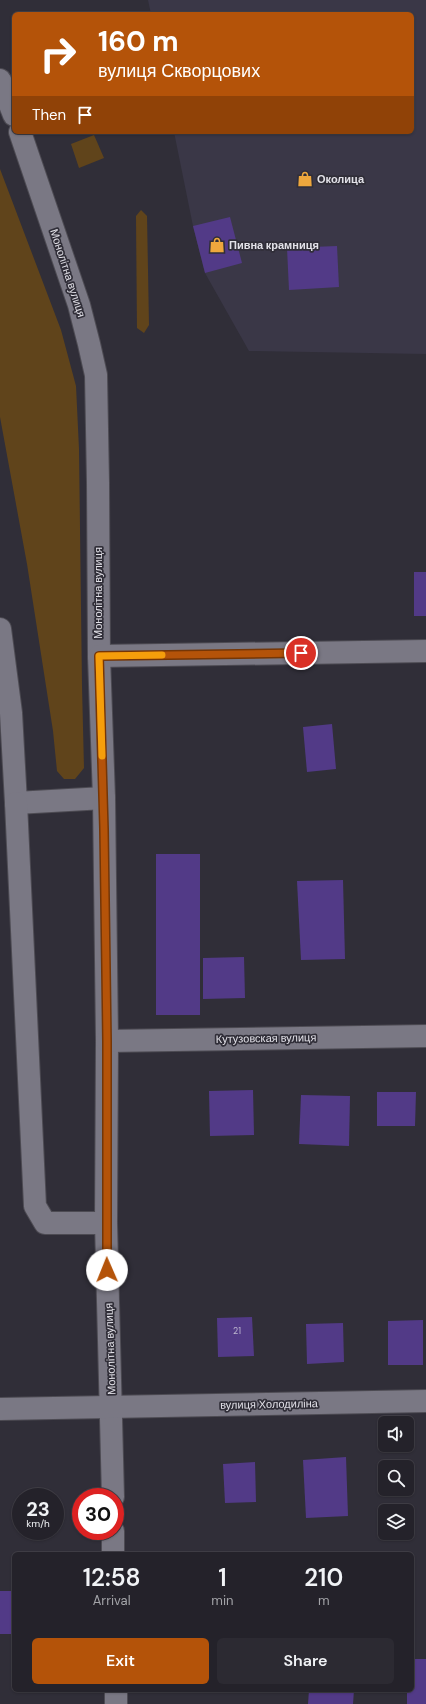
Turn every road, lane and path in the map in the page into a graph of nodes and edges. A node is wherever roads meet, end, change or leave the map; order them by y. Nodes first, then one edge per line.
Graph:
1 (0, 80) edge
2 (12, 110) edge
3 (21, 134) edge
4 (0, 629) edge
5 (426, 651) edge
6 (99, 656) junction
7 (104, 798) junction
8 (16, 803) junction
9 (426, 1036) edge
10 (107, 1041) junction
11 (106, 1224) junction
12 (426, 1401) edge
13 (111, 1407) junction
14 (0, 1409) edge
15 (113, 1488) edge
16 (113, 1540) edge
17 (114, 1552) edge
18 (116, 1692) edge
19 (116, 1704) edge

1 - 2 street
3 - 6 street, Монолітна вулиця
4 - 8 street
5 - 6 street
6 - 7 street, Монолітна вулиця
7 - 8 street
7 - 10 street, Монолітна вулиця
8 - 11 street
9 - 10 street, Кутузовская вулиця
10 - 11 street, Монолітна вулиця
11 - 13 street, Монолітна вулиця
12 - 13 street, вулиця Холодиліна
13 - 14 street, вулиця Холодиліна
13 - 15 street, Монолітна вулиця
16 - 17 street
18 - 19 street

